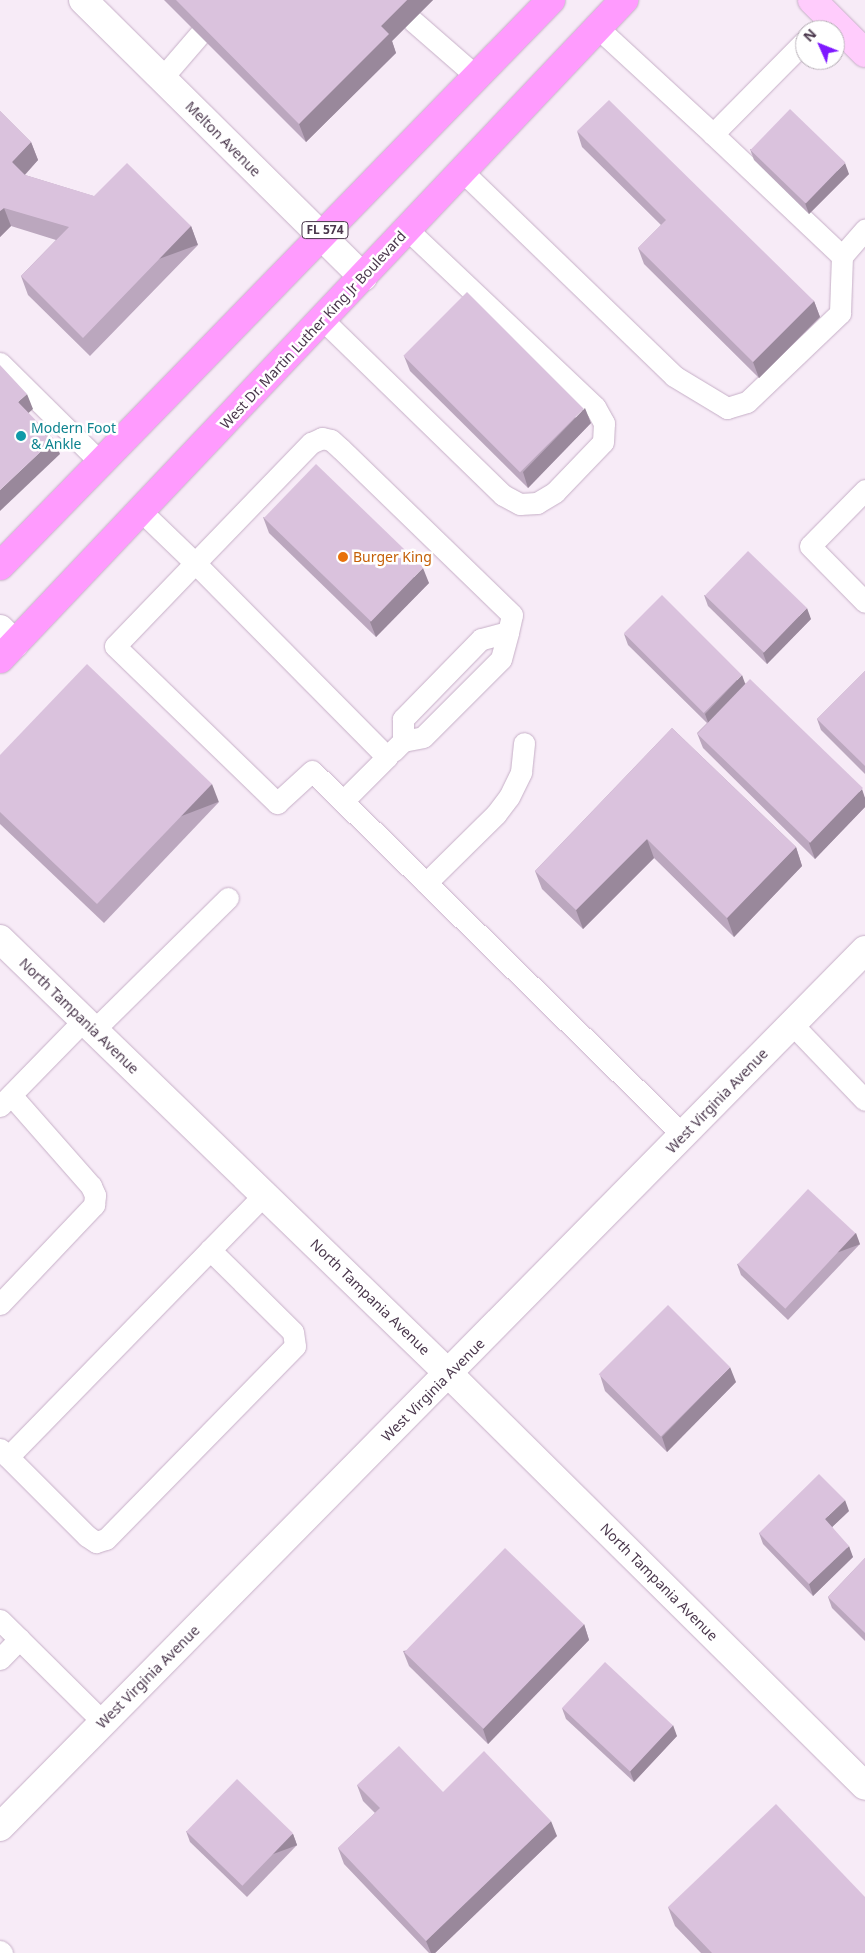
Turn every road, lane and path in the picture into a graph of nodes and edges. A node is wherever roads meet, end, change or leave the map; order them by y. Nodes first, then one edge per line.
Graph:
1 (83, 0) edge
2 (551, 0) edge
3 (624, 0) edge
4 (819, 16) edge
5 (413, 20) dead end
6 (599, 29) junction
7 (199, 36) edge
8 (795, 51) edge
9 (865, 53) edge
10 (476, 76) junction
11 (162, 78) junction
12 (713, 134) junction
13 (463, 172) junction
14 (408, 230) junction
15 (865, 230) edge
16 (320, 235) junction
17 (842, 256) junction
18 (363, 277) junction
19 (323, 320) junction
20 (0, 363) edge
21 (100, 462) junction
22 (865, 490) edge
23 (141, 510) junction
24 (195, 563) junction
25 (0, 566) edge
26 (865, 602) edge
27 (5, 644) edge
28 (524, 743) dead end
29 (386, 757) junction
30 (342, 801) junction
31 (426, 883) junction
32 (228, 898) dead end
33 (0, 939) edge
34 (865, 950) edge
35 (792, 1024) junction
36 (89, 1025) junction
37 (6, 1100) edge
38 (865, 1100) edge
39 (683, 1135) junction
40 (264, 1195) junction
41 (210, 1250) junction
42 (0, 1304) edge
43 (449, 1374) junction
44 (4, 1453) edge
45 (0, 1620) edge
46 (19, 1639) junction
47 (0, 1659) edge
48 (104, 1723) junction
49 (865, 1786) edge
50 (0, 1828) edge

1 - 11 street, Melton Avenue
2 - 10 main road, FL 574
3 - 6 main road, West Dr. Martin Luther King Jr Boulevard
4 - 9 main road
5 - 10 lane
6 - 12 lane
6 - 13 main road, West Dr. Martin Luther King Jr Boulevard
7 - 11 lane
8 - 12 lane
10 - 16 main road, FL 574
11 - 16 street, Melton Avenue
12 - 17 lane
13 - 14 main road, West Dr. Martin Luther King Jr Boulevard
13 - 17 lane
14 - 18 main road, West Dr. Martin Luther King Jr Boulevard
14 - 19 lane
15 - 17 lane
16 - 18 street, Melton Avenue
16 - 21 main road, FL 574
18 - 19 main road, West Dr. Martin Luther King Jr Boulevard
19 - 23 main road, West Dr. Martin Luther King Jr Boulevard
20 - 21 lane
21 - 25 main road, FL 574
22 - 26 lane
23 - 24 lane
23 - 27 main road, West Dr. Martin Luther King Jr Boulevard
24 - 29 lane
24 - 29 lane
24 - 30 lane
28 - 31 lane
29 - 30 lane
30 - 31 lane
31 - 39 lane
32 - 36 lane
33 - 36 street, North Tampania Avenue
34 - 35 street, West Virginia Avenue
35 - 38 lane
35 - 39 street, West Virginia Avenue
36 - 37 lane
36 - 40 street, North Tampania Avenue
37 - 42 lane
39 - 43 street, West Virginia Avenue
40 - 41 lane
40 - 43 street, North Tampania Avenue
41 - 44 lane
41 - 44 lane
43 - 48 street, West Virginia Avenue
43 - 49 street, North Tampania Avenue
45 - 46 lane
46 - 47 lane
46 - 48 lane
48 - 50 street, West Virginia Avenue

